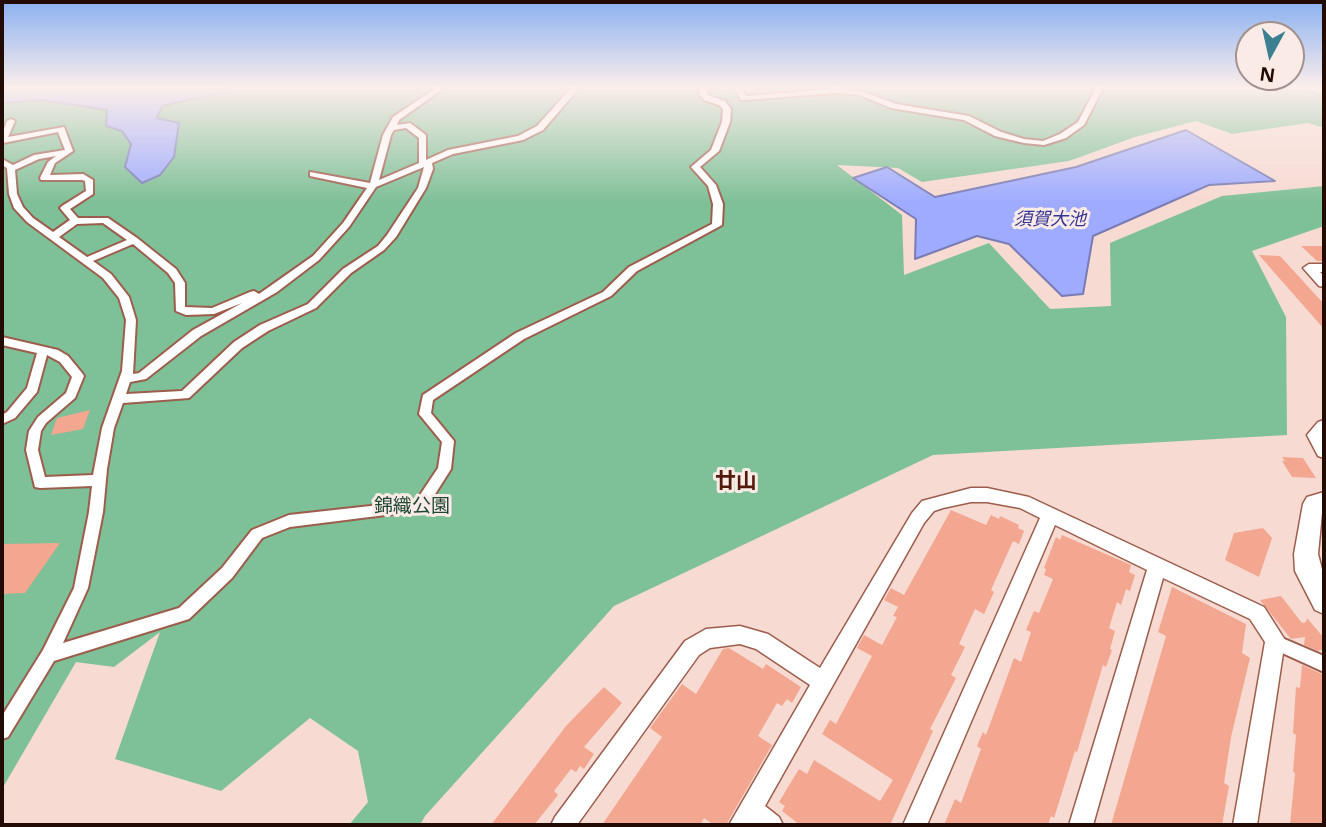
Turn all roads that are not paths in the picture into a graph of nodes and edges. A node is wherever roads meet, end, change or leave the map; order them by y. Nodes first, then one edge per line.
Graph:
1 (6, 127) edge
2 (399, 127) edge
3 (409, 127) edge
4 (539, 127) edge
5 (724, 127) edge
6 (983, 127) edge
7 (1076, 127) edge
8 (391, 128) joint
9 (69, 150) junction
10 (2, 161) edge
11 (425, 163) junction
12 (11, 169) junction
13 (313, 174) dead end
14 (14, 181) junction
15 (2, 185) edge
16 (372, 186) junction
17 (75, 221) junction
18 (54, 236) junction
19 (134, 240) junction
20 (87, 260) junction
21 (1324, 268) edge
22 (1324, 283) edge
23 (263, 296) junction
24 (2, 341) edge
25 (46, 350) junction
26 (125, 379) junction
27 (119, 399) junction
28 (2, 420) edge
29 (1324, 426) edge
30 (1324, 452) edge
31 (99, 480) junction
32 (1324, 501) edge
33 (1050, 516) junction
34 (1157, 566) junction
35 (1324, 603) edge
36 (1275, 642) junction
37 (49, 655) junction
38 (1324, 664) edge
39 (824, 682) junction
40 (2, 731) edge
41 (746, 818) edge
42 (564, 825) edge
43 (771, 825) edge
44 (915, 825) edge
45 (1081, 825) edge
46 (1245, 825) edge

1 - 9 street
2 - 8 street
3 - 11 street
4 - 11 street
5 - 37 street
6 - 7 street
8 - 16 street
9 - 12 street
9 - 17 street
10 - 12 street
11 - 16 street
11 - 27 street
12 - 14 street
13 - 16 street
14 - 15 street
14 - 18 street
16 - 23 street
17 - 18 street
17 - 19 street
18 - 20 street
19 - 20 street
19 - 23 street
20 - 26 street
21 - 22 street
23 - 26 street
24 - 25 street
25 - 28 street
25 - 31 street
26 - 27 street
27 - 31 street
29 - 30 street
31 - 37 street
32 - 35 street
33 - 34 street
33 - 39 street
33 - 44 street
34 - 36 street
34 - 45 street
36 - 38 street
36 - 46 street
37 - 40 street
39 - 41 street
39 - 42 street
41 - 43 street

